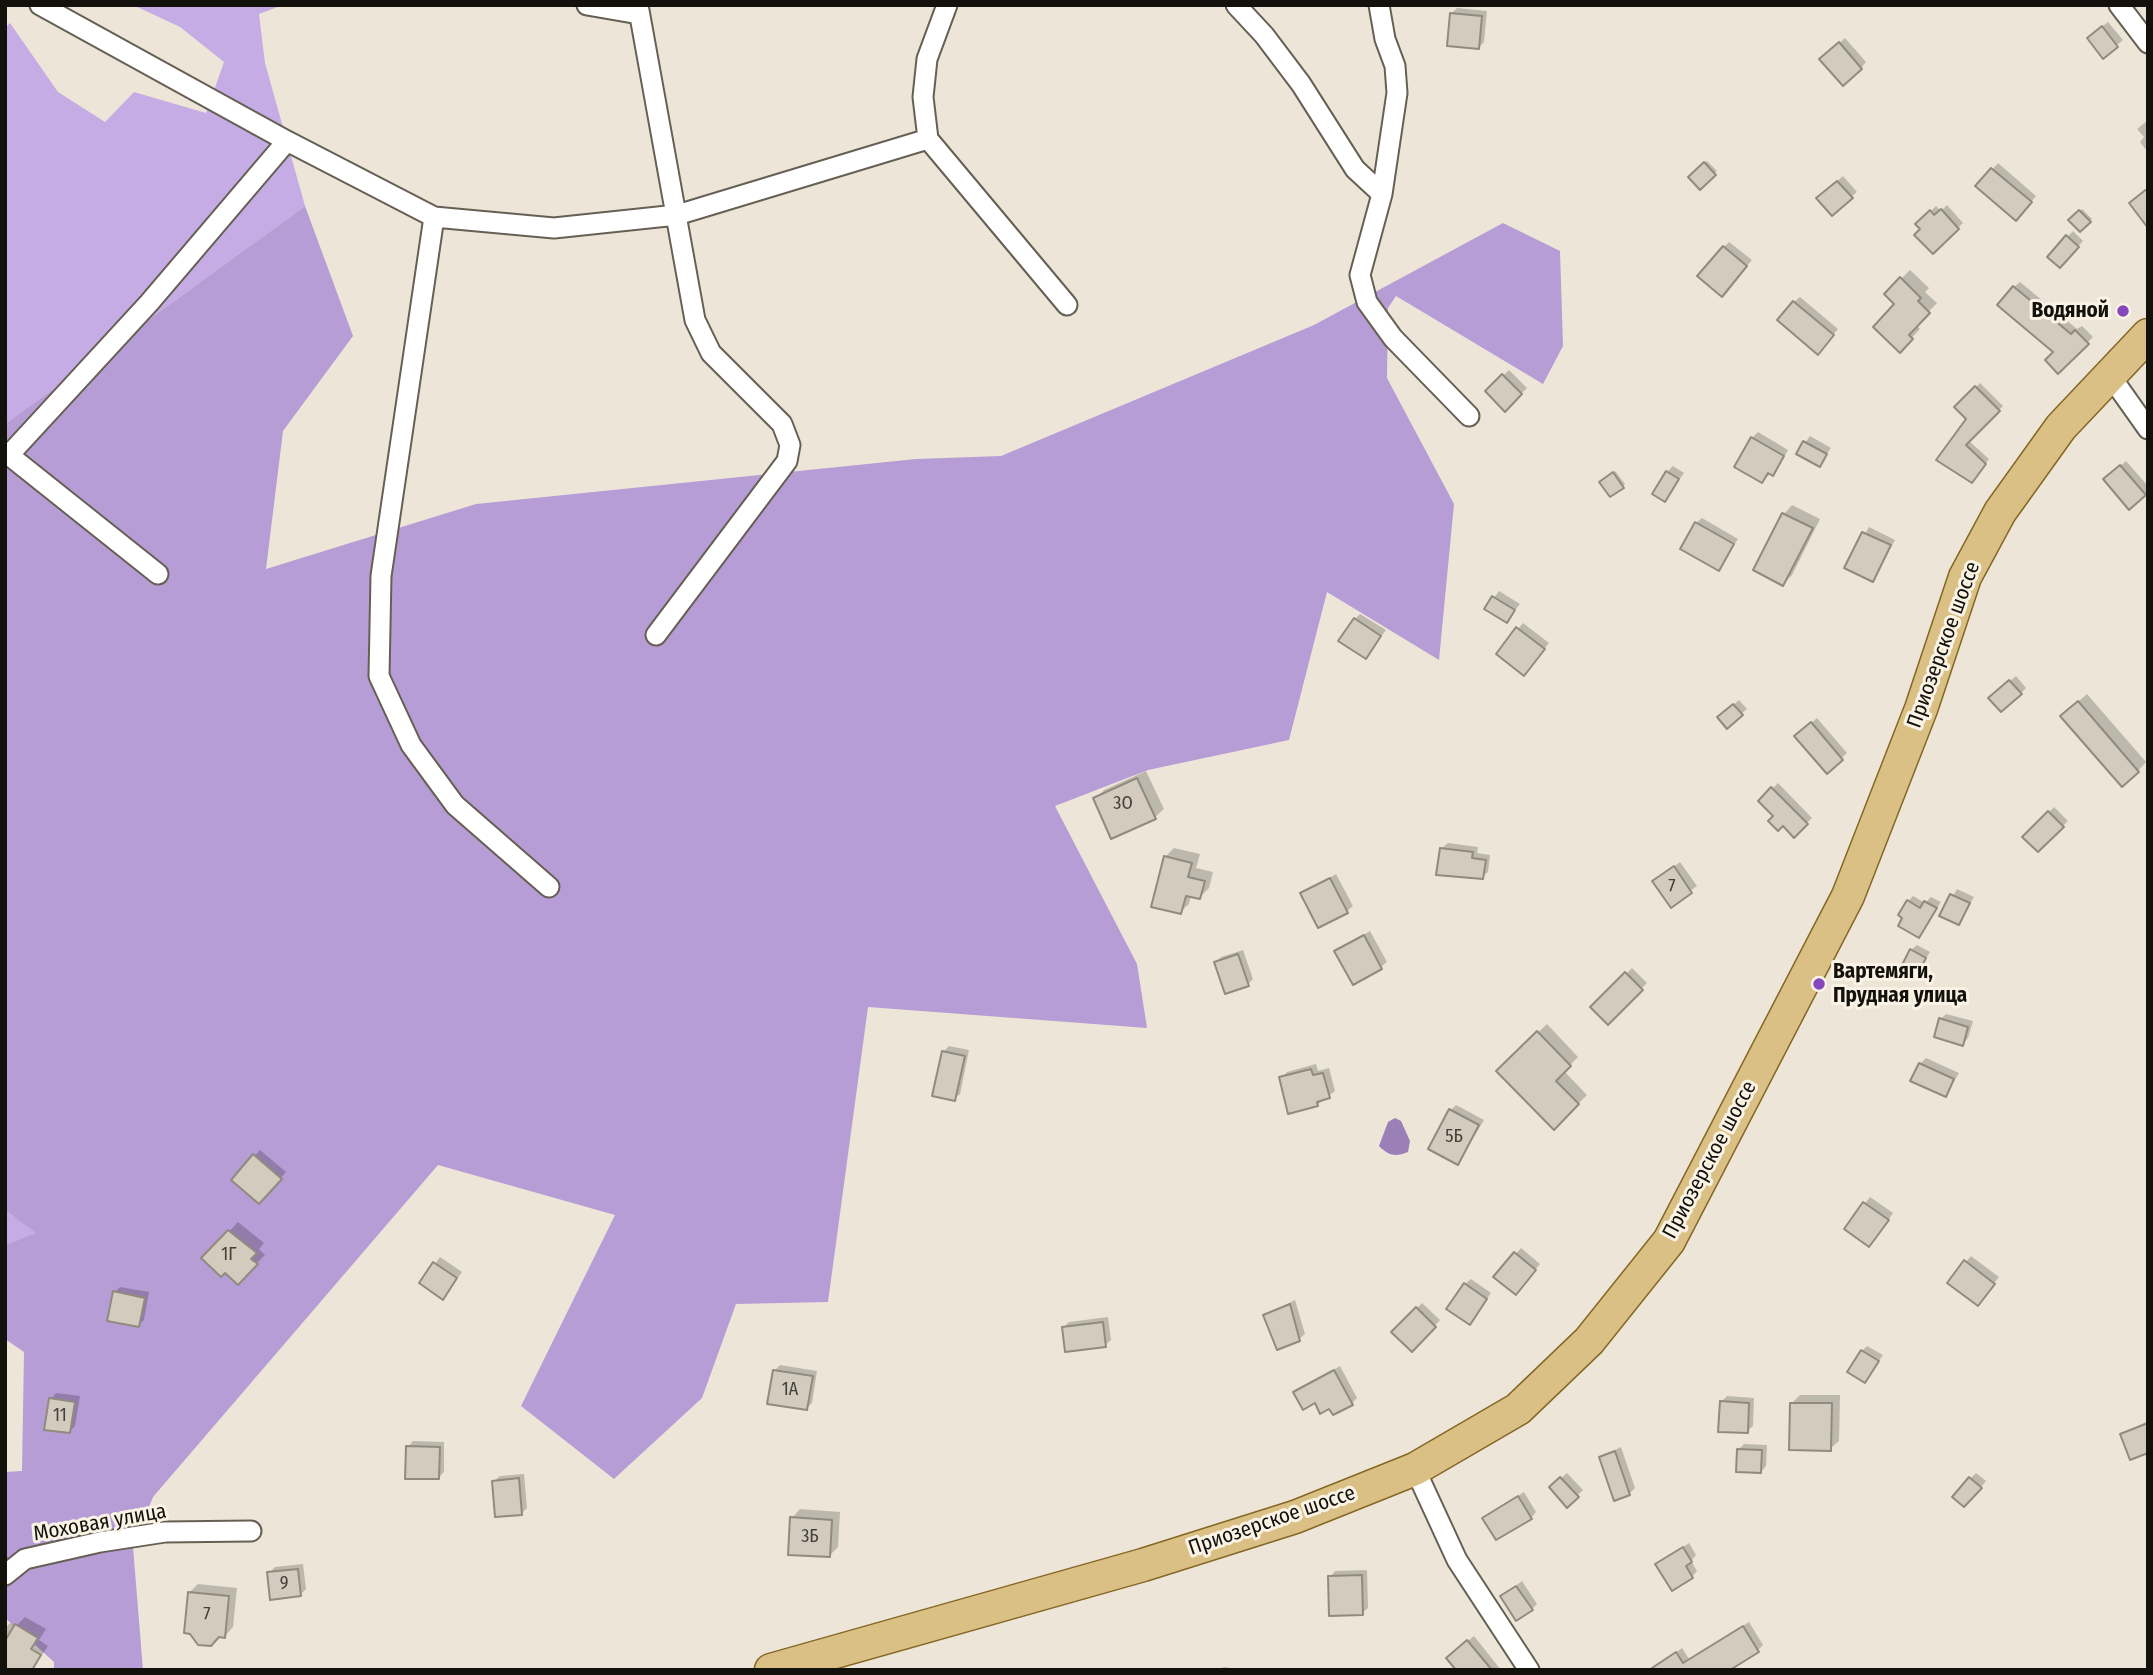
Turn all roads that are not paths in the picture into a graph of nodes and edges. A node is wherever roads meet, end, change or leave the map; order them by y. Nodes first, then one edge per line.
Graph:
1 (40, 5) edge
2 (587, 5) edge
3 (947, 5) edge
4 (1236, 5) edge
5 (1380, 5) edge
6 (2119, 5) edge
7 (638, 9) edge
8 (2148, 43) edge
9 (928, 139) junction
10 (287, 141) junction
11 (1382, 194) junction
12 (677, 215) junction
13 (434, 217) junction
14 (1067, 305) dead end
15 (2148, 335) edge
16 (2109, 374) junction
17 (1469, 416) dead end
18 (2148, 429) edge
19 (7, 453) edge
20 (158, 574) dead end
21 (656, 635) dead end
22 (549, 887) dead end
23 (1415, 1469) junction
24 (251, 1531) dead end
25 (5, 1575) edge
26 (771, 1670) edge
27 (1529, 1670) edge

1 - 10 street
2 - 7 street
3 - 9 street
4 - 11 street
5 - 11 street
6 - 8 street
7 - 12 street
9 - 12 street
9 - 14 street
10 - 13 street
10 - 19 street
11 - 17 street
12 - 13 street
12 - 21 street
13 - 22 street
15 - 16 main road, Приозерское шоссе
16 - 18 street
16 - 23 main road, Приозерское шоссе
19 - 20 street
23 - 26 main road, Приозерское шоссе
23 - 27 street
24 - 25 street, Моховая улица

